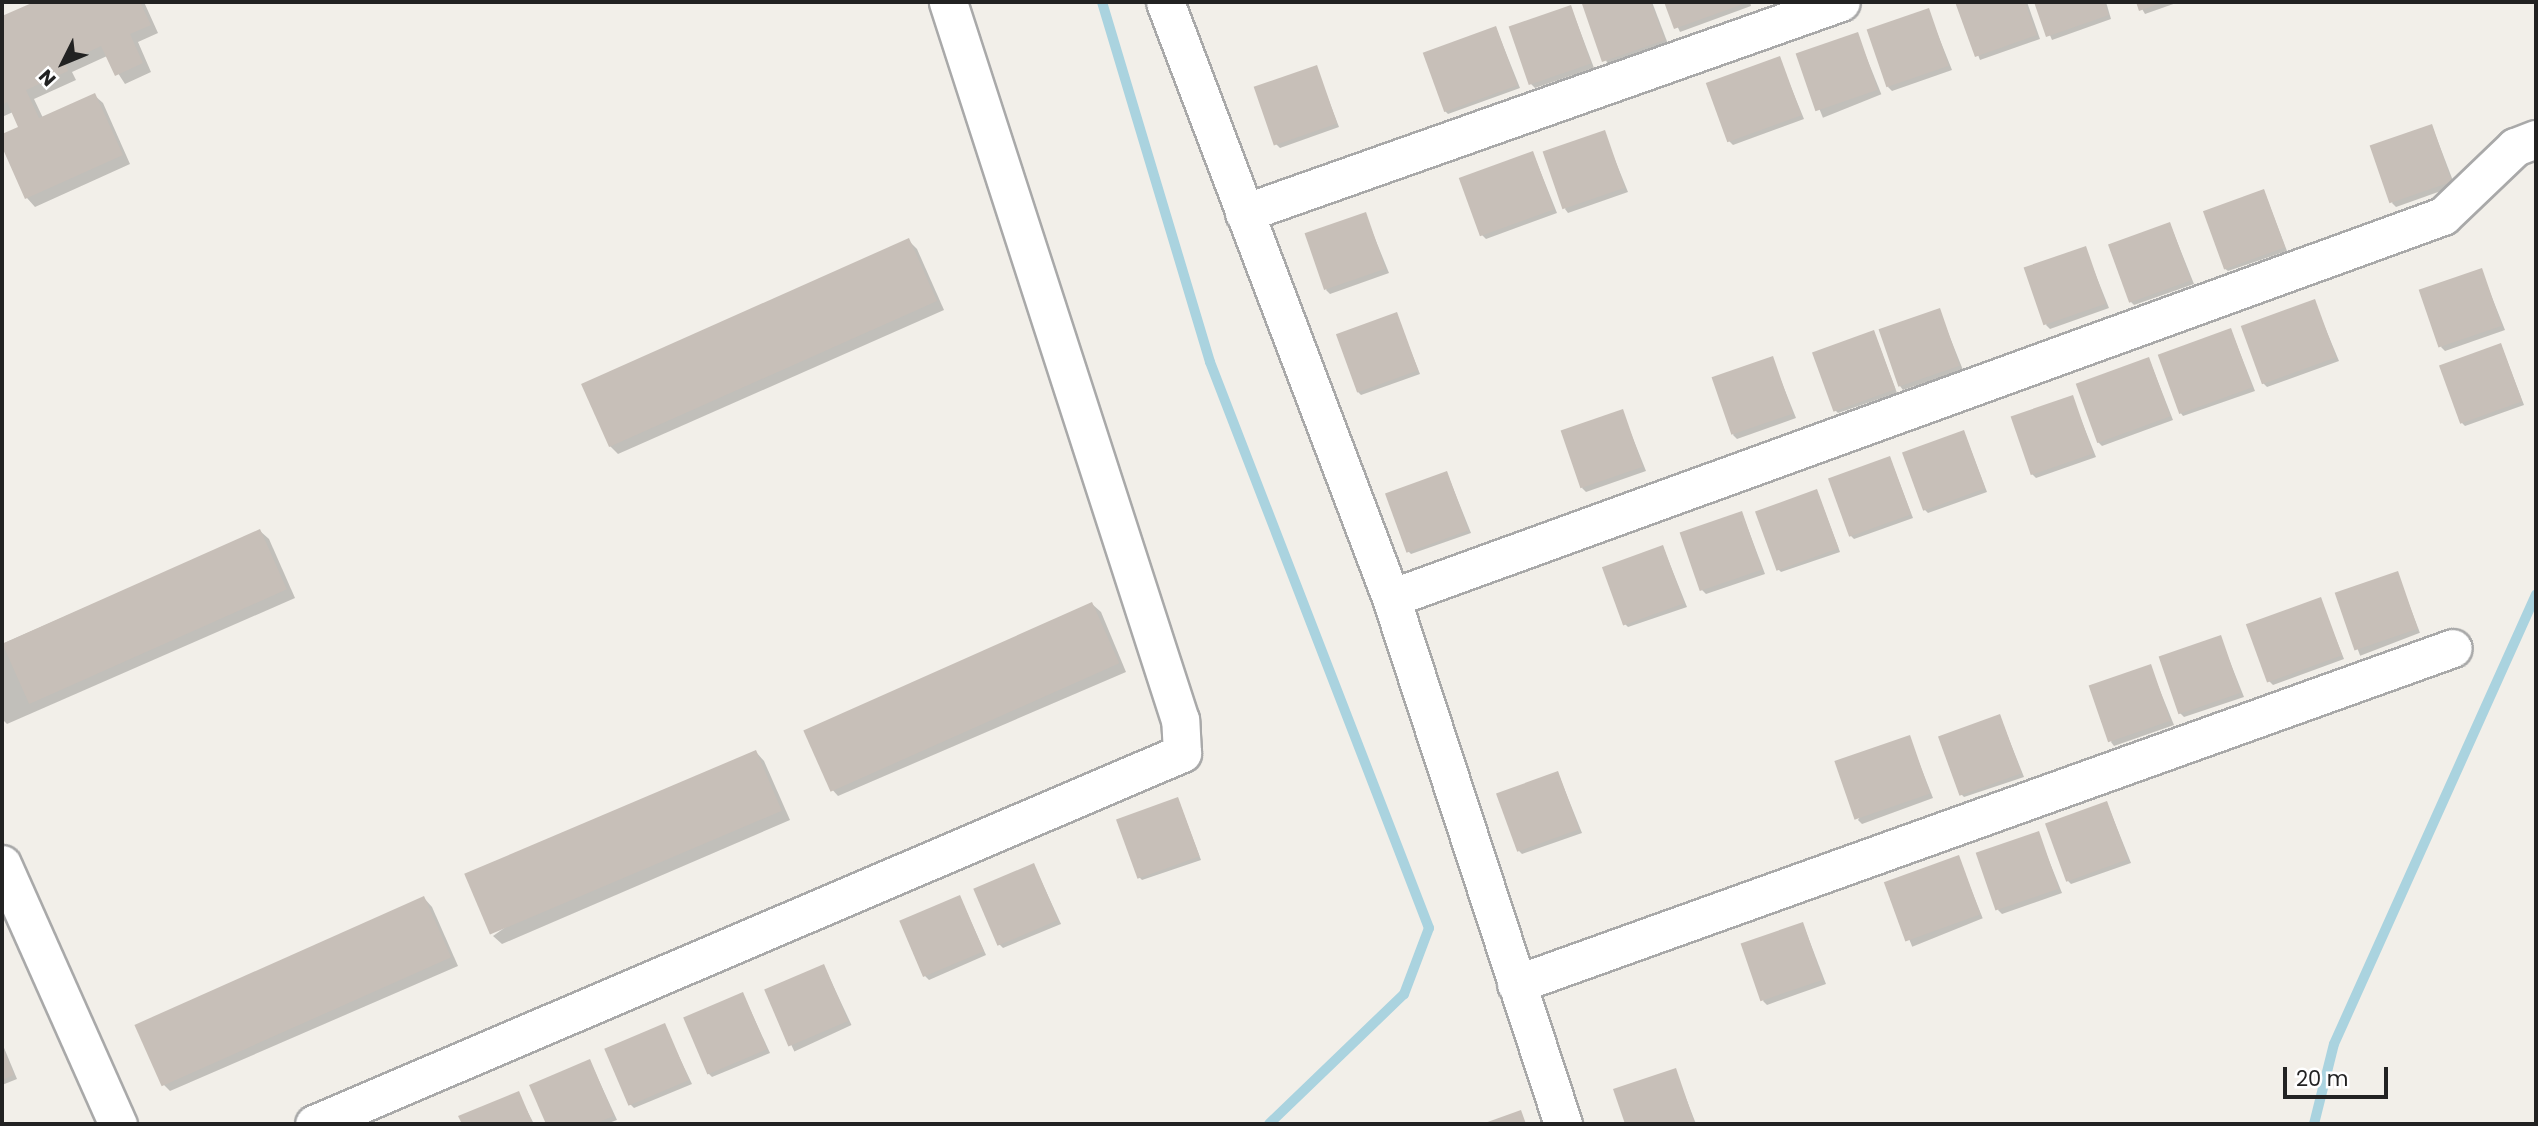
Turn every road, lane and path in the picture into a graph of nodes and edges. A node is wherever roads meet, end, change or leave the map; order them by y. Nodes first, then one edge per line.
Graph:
1 (948, 2) edge
2 (1165, 2) edge
3 (1841, 2) edge
4 (2536, 139) edge
5 (1244, 213) junction
6 (1391, 598) junction
7 (2453, 648) dead end
8 (2, 864) edge
9 (1516, 984) junction
10 (118, 1124) edge
11 (314, 1124) edge
12 (1563, 1124) edge

1 - 11 street
2 - 5 street
3 - 5 street
4 - 6 street
5 - 6 street
6 - 9 street
7 - 9 street
8 - 10 street
9 - 12 street

